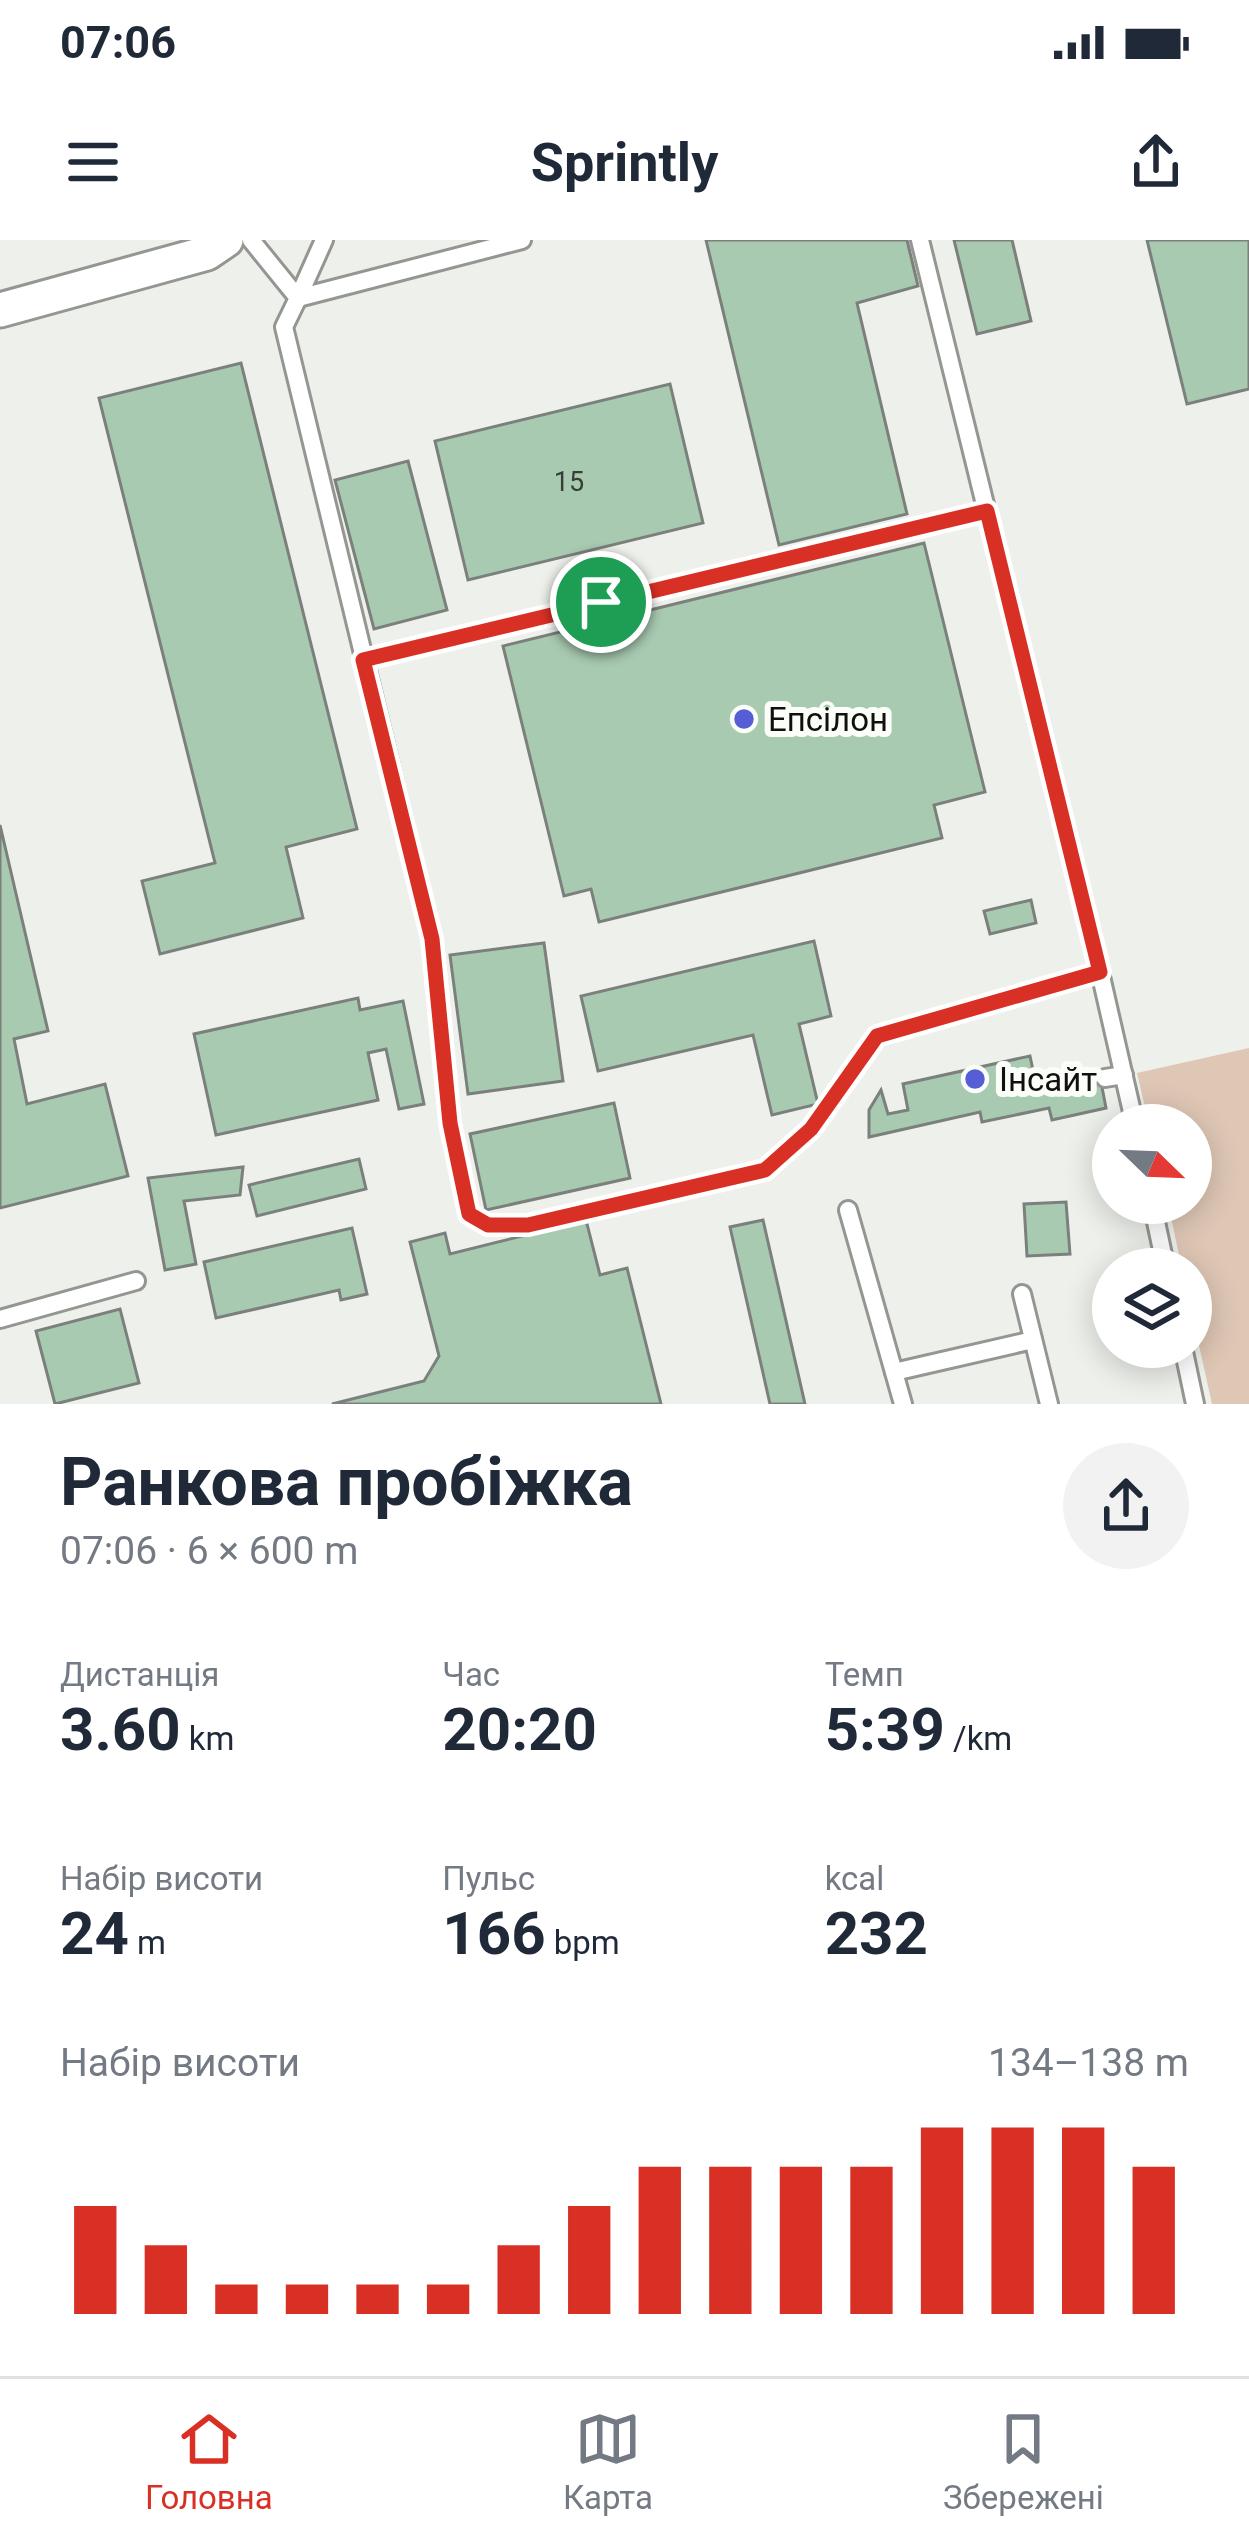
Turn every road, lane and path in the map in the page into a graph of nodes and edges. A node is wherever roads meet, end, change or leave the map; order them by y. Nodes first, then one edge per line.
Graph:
1 (226, 240) edge
2 (250, 240) edge
3 (324, 240) edge
4 (522, 240) edge
5 (920, 240) edge
6 (298, 298) junction
7 (0, 310) edge
8 (987, 511) junction
9 (363, 660) junction
10 (1100, 972) junction
11 (1124, 1075) junction
12 (1105, 1078) dead end
13 (1130, 1104) edge
14 (848, 1210) dead end
15 (136, 1281) dead end
16 (1022, 1294) dead end
17 (0, 1319) edge
18 (1033, 1340) junction
19 (1187, 1368) edge
20 (894, 1372) junction
21 (903, 1404) edge
22 (1049, 1404) edge
23 (1195, 1404) edge

1 - 7 street
2 - 6 lane
3 - 6 lane
4 - 6 lane
5 - 8 lane
6 - 9 lane
8 - 9 lane
8 - 10 lane
9 - 10 lane
10 - 11 lane
11 - 12 lane
11 - 13 lane
14 - 20 lane
15 - 17 lane
16 - 18 lane
18 - 20 lane
18 - 22 lane
19 - 23 lane
20 - 21 lane

